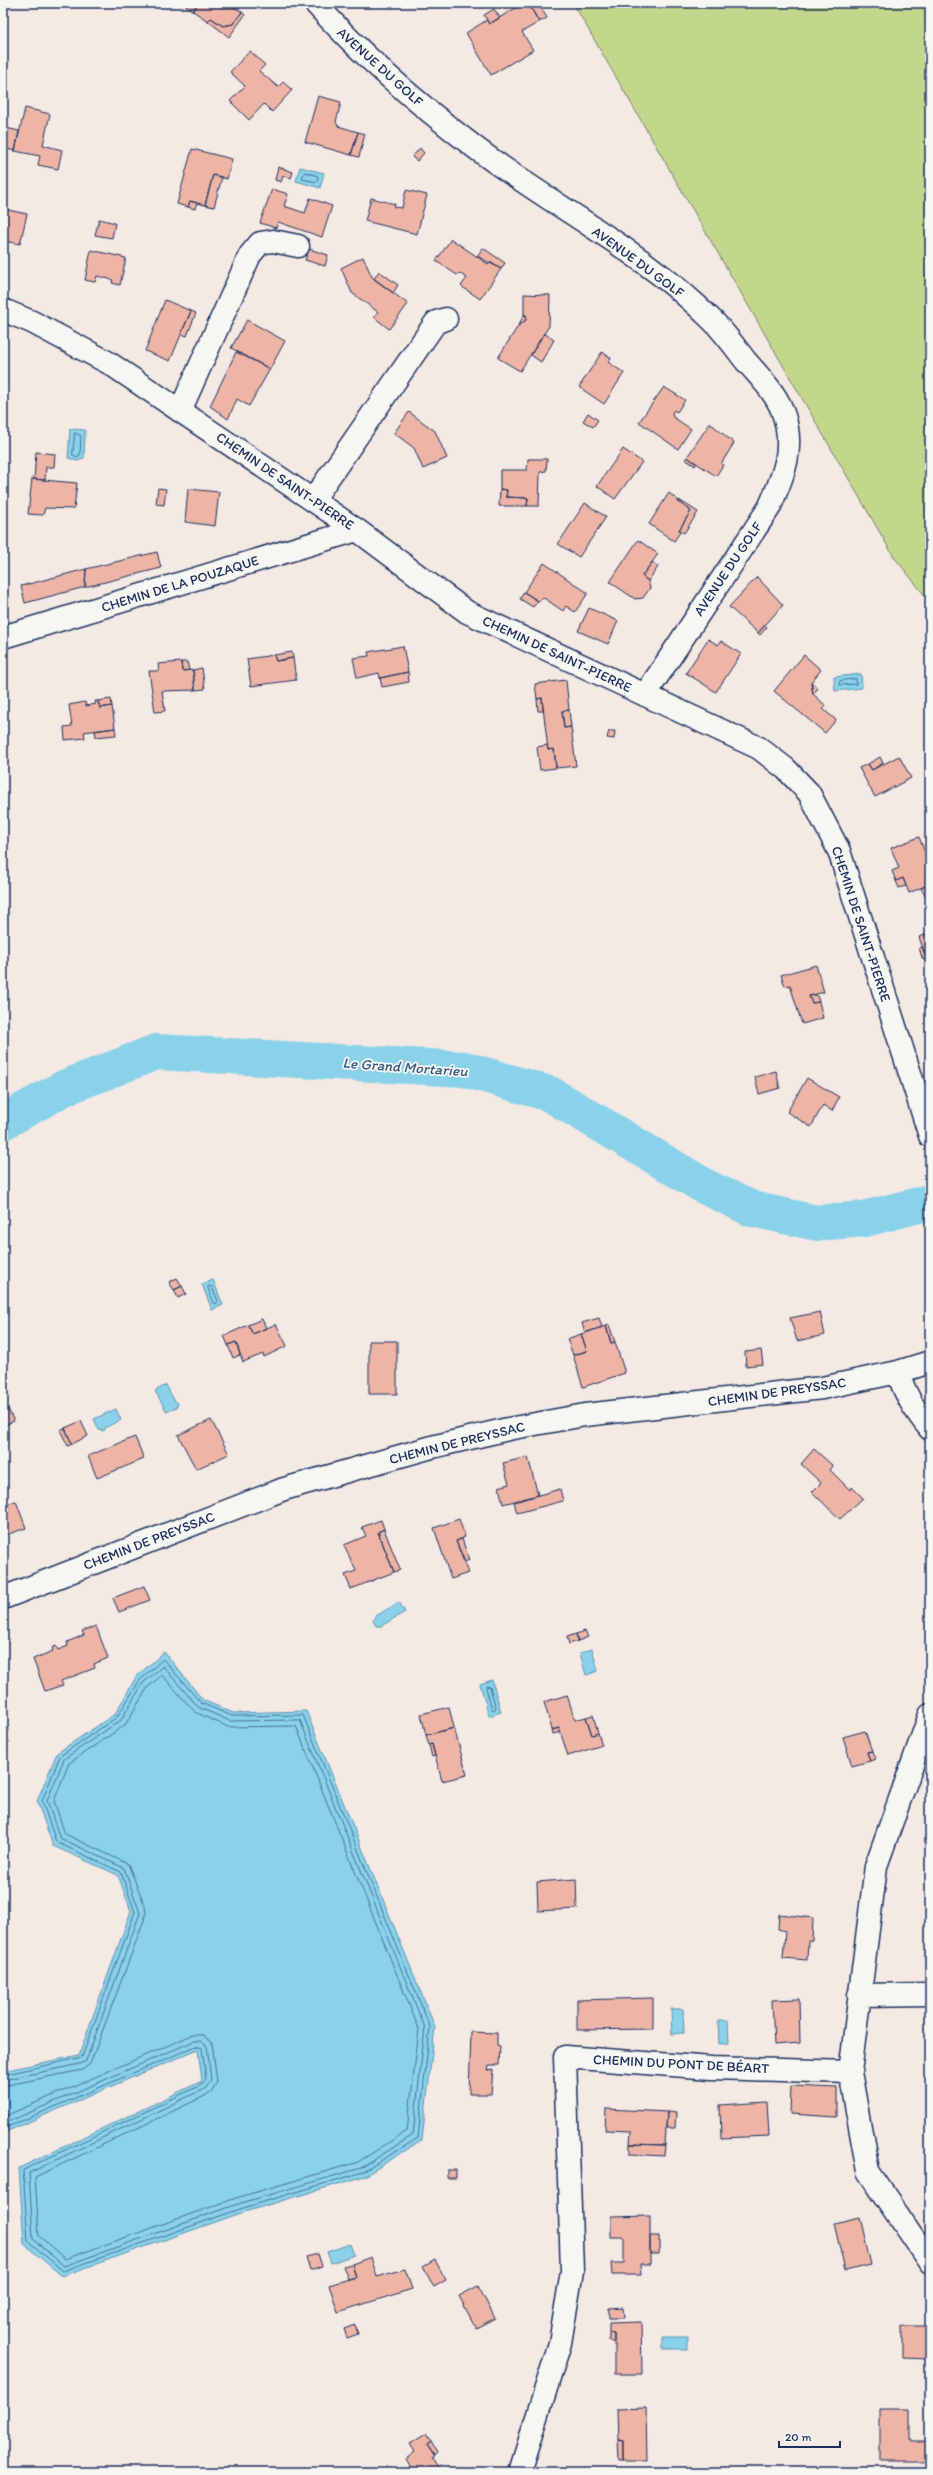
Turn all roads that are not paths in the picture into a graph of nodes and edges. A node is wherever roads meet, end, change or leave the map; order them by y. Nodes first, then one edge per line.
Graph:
1 (315, 3) edge
2 (298, 246) dead end
3 (3, 310) edge
4 (446, 319) dead end
5 (180, 411) junction
6 (313, 500) junction
7 (357, 530) junction
8 (3, 637) edge
9 (645, 695) junction
10 (930, 1136) edge
11 (930, 1362) edge
12 (898, 1372) junction
13 (930, 1429) edge
14 (3, 1598) edge
15 (930, 1715) edge
16 (930, 1994) edge
17 (859, 1995) junction
18 (850, 2072) junction
19 (930, 2262) edge
20 (520, 2472) edge

1 - 9 street, AVENUE DU GOLF
2 - 5 street
3 - 5 street, CHEMIN DE SAINT-PIERRE
4 - 6 street
5 - 6 street, CHEMIN DE SAINT-PIERRE
6 - 7 street, CHEMIN DE SAINT-PIERRE
7 - 8 street, CHEMIN DE LA POUZAQUE
7 - 9 street, CHEMIN DE SAINT-PIERRE
9 - 10 street, CHEMIN DE SAINT-PIERRE
11 - 12 street, CHEMIN DE PREYSSAC
12 - 13 street
12 - 14 street, CHEMIN DE PREYSSAC
15 - 17 street
16 - 17 street
17 - 18 street
18 - 19 street
18 - 20 street, CHEMIN DU PONT DE BÉART

